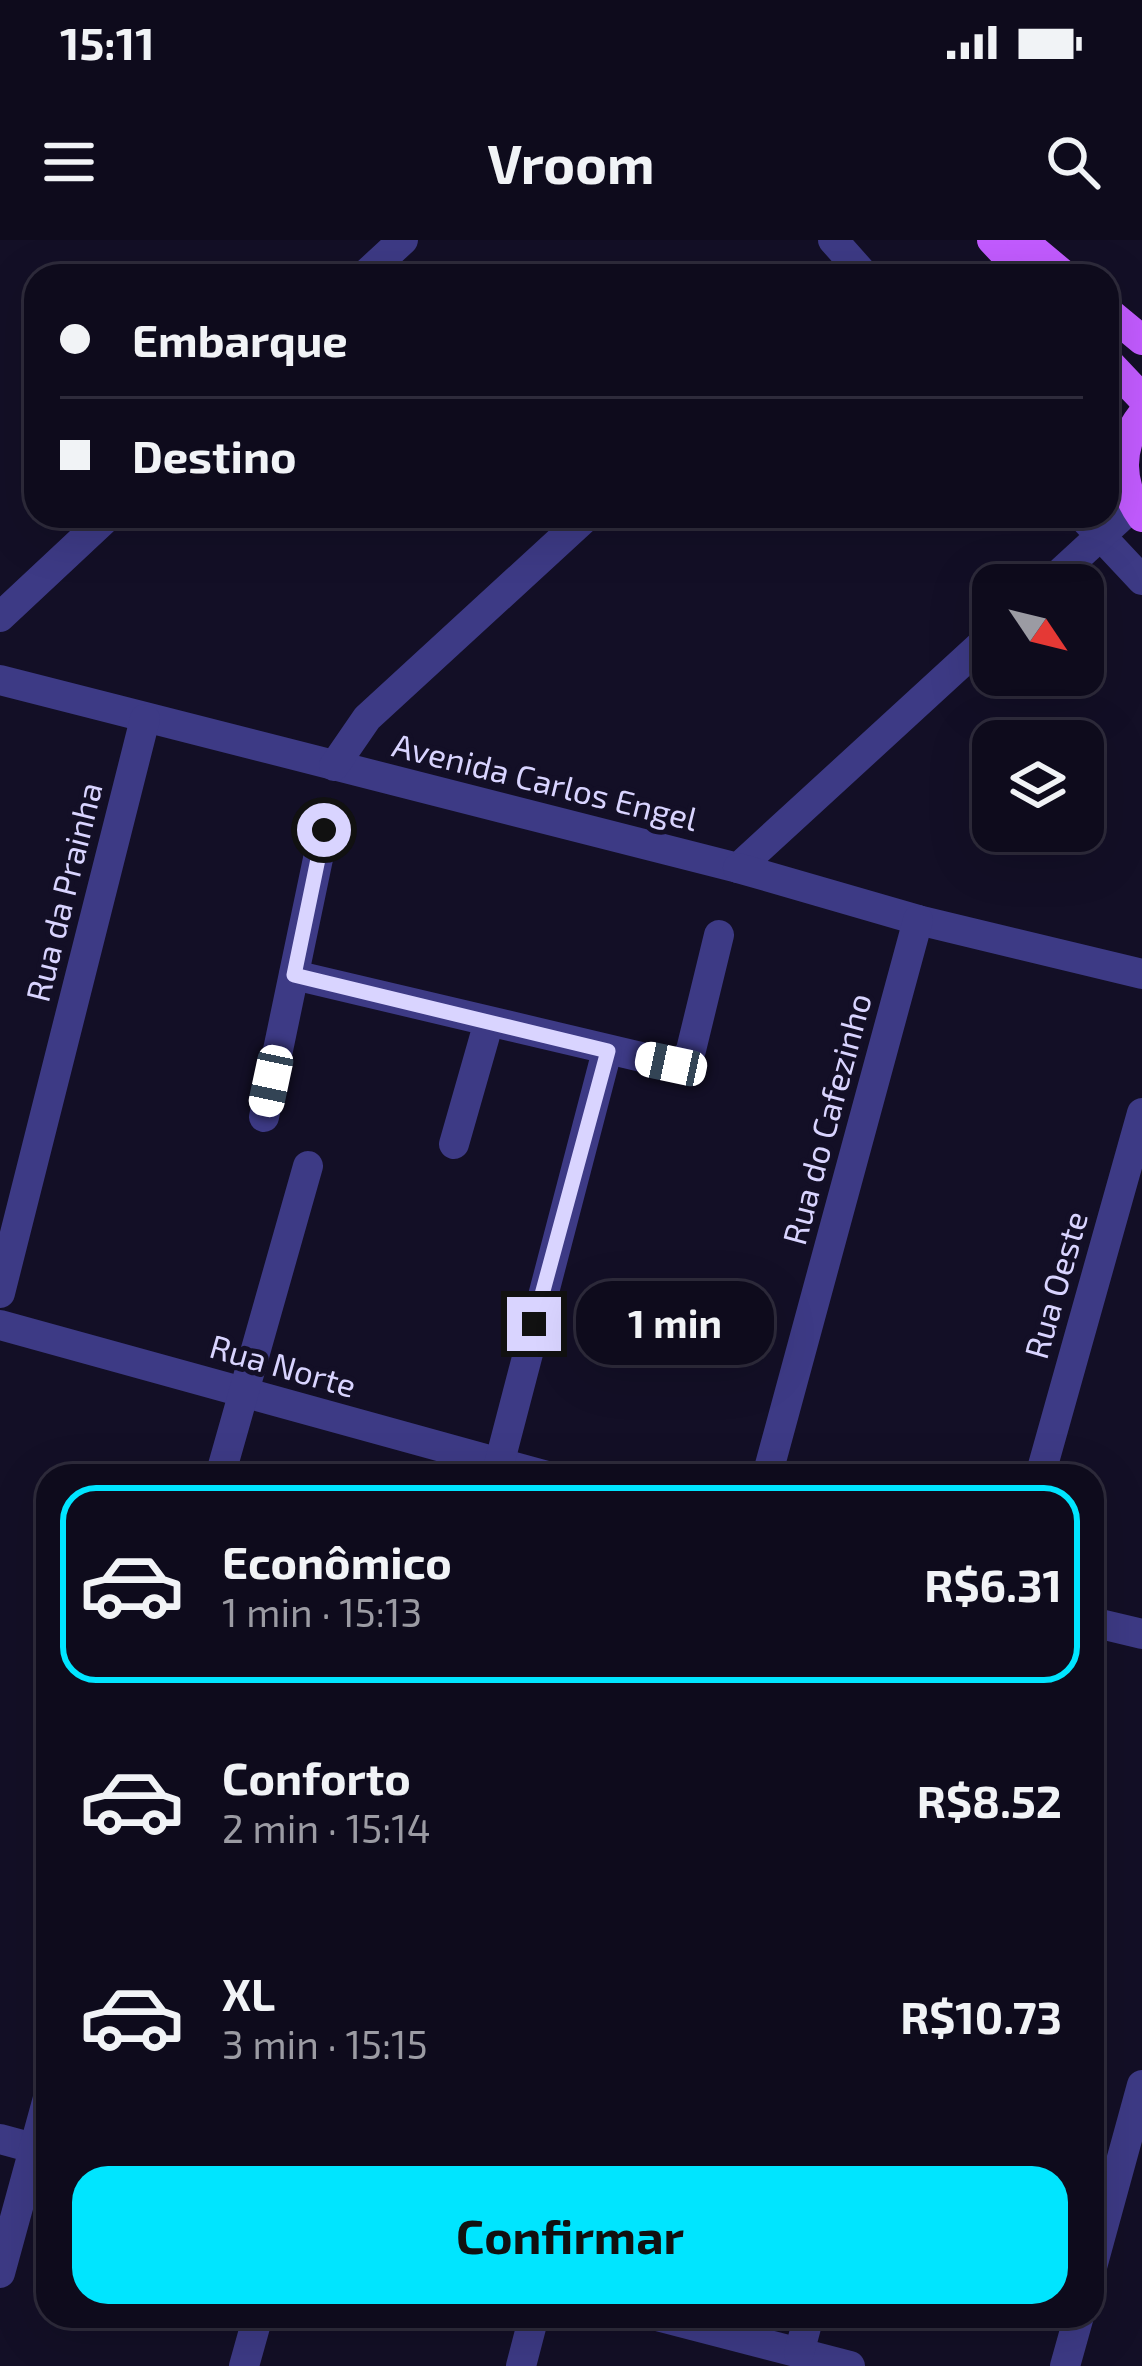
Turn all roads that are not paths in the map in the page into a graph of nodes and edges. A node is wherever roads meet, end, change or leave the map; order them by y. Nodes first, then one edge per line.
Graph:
1 (403, 240) edge
2 (970, 240) edge
3 (992, 240) edge
4 (1022, 240) edge
5 (377, 264) edge
6 (989, 264) edge
7 (1015, 264) edge
8 (1051, 264) edge
9 (1119, 374) edge
10 (1142, 398) edge
11 (1142, 416) edge
12 (1119, 438) edge
13 (1125, 447) junction
14 (1138, 511) edge
15 (94, 528) edge
16 (574, 528) edge
17 (1089, 528) edge
18 (1093, 528) edge
19 (1062, 564) edge
20 (1142, 580) edge
21 (0, 616) edge
22 (972, 653) edge
23 (0, 680) edge
24 (145, 718) junction
25 (334, 766) junction
26 (324, 830) dead end
27 (738, 868) junction
28 (918, 920) junction
29 (719, 935) dead end
30 (1139, 969) edge
31 (294, 975) junction
32 (488, 1025) junction
33 (608, 1051) junction
34 (1142, 1113) edge
35 (264, 1117) dead end
36 (454, 1144) dead end
37 (308, 1166) dead end
38 (0, 1293) edge
39 (0, 1325) edge
40 (244, 1392) junction
41 (223, 1464) edge
42 (478, 1464) edge
43 (499, 1464) edge
44 (770, 1464) edge
45 (1043, 1464) edge
46 (1104, 1625) edge
47 (1142, 1634) edge
48 (1142, 2085) edge
49 (0, 2139) edge
50 (36, 2150) edge
51 (36, 2166) edge
52 (1104, 2223) edge
53 (0, 2273) edge
54 (255, 2328) edge
55 (531, 2328) edge
56 (703, 2328) edge
57 (806, 2328) edge
58 (1075, 2328) edge
59 (799, 2353) junction
60 (244, 2366) edge
61 (521, 2366) edge
62 (850, 2366) edge
63 (1065, 2366) edge

1 - 5 street
2 - 6 main road
3 - 7 main road
4 - 8 main road
9 - 10 main road
11 - 13 main road
12 - 13 main road
13 - 14 main road
15 - 21 street
16 - 25 street
17 - 19 street
18 - 20 street
22 - 27 street
23 - 24 street, Avenida Carlos Engel
24 - 25 street, Avenida Carlos Engel
24 - 38 street, Rua da Prainha
25 - 27 street, Avenida Carlos Engel
26 - 31 street
27 - 28 street, Avenida Carlos Engel
28 - 30 street, Avenida Carlos Engel
28 - 44 street, Rua do Cafezinho
29 - 33 street
31 - 32 street
31 - 35 street
32 - 33 street
32 - 36 street
33 - 43 street
34 - 45 street, Rua Oeste
37 - 40 street
39 - 40 street, Rua Norte
40 - 41 street
40 - 42 street, Rua Norte
46 - 47 street
48 - 52 street
49 - 50 street
51 - 53 street
54 - 60 street
55 - 61 street
56 - 59 street
57 - 59 street
58 - 63 street
59 - 62 street

